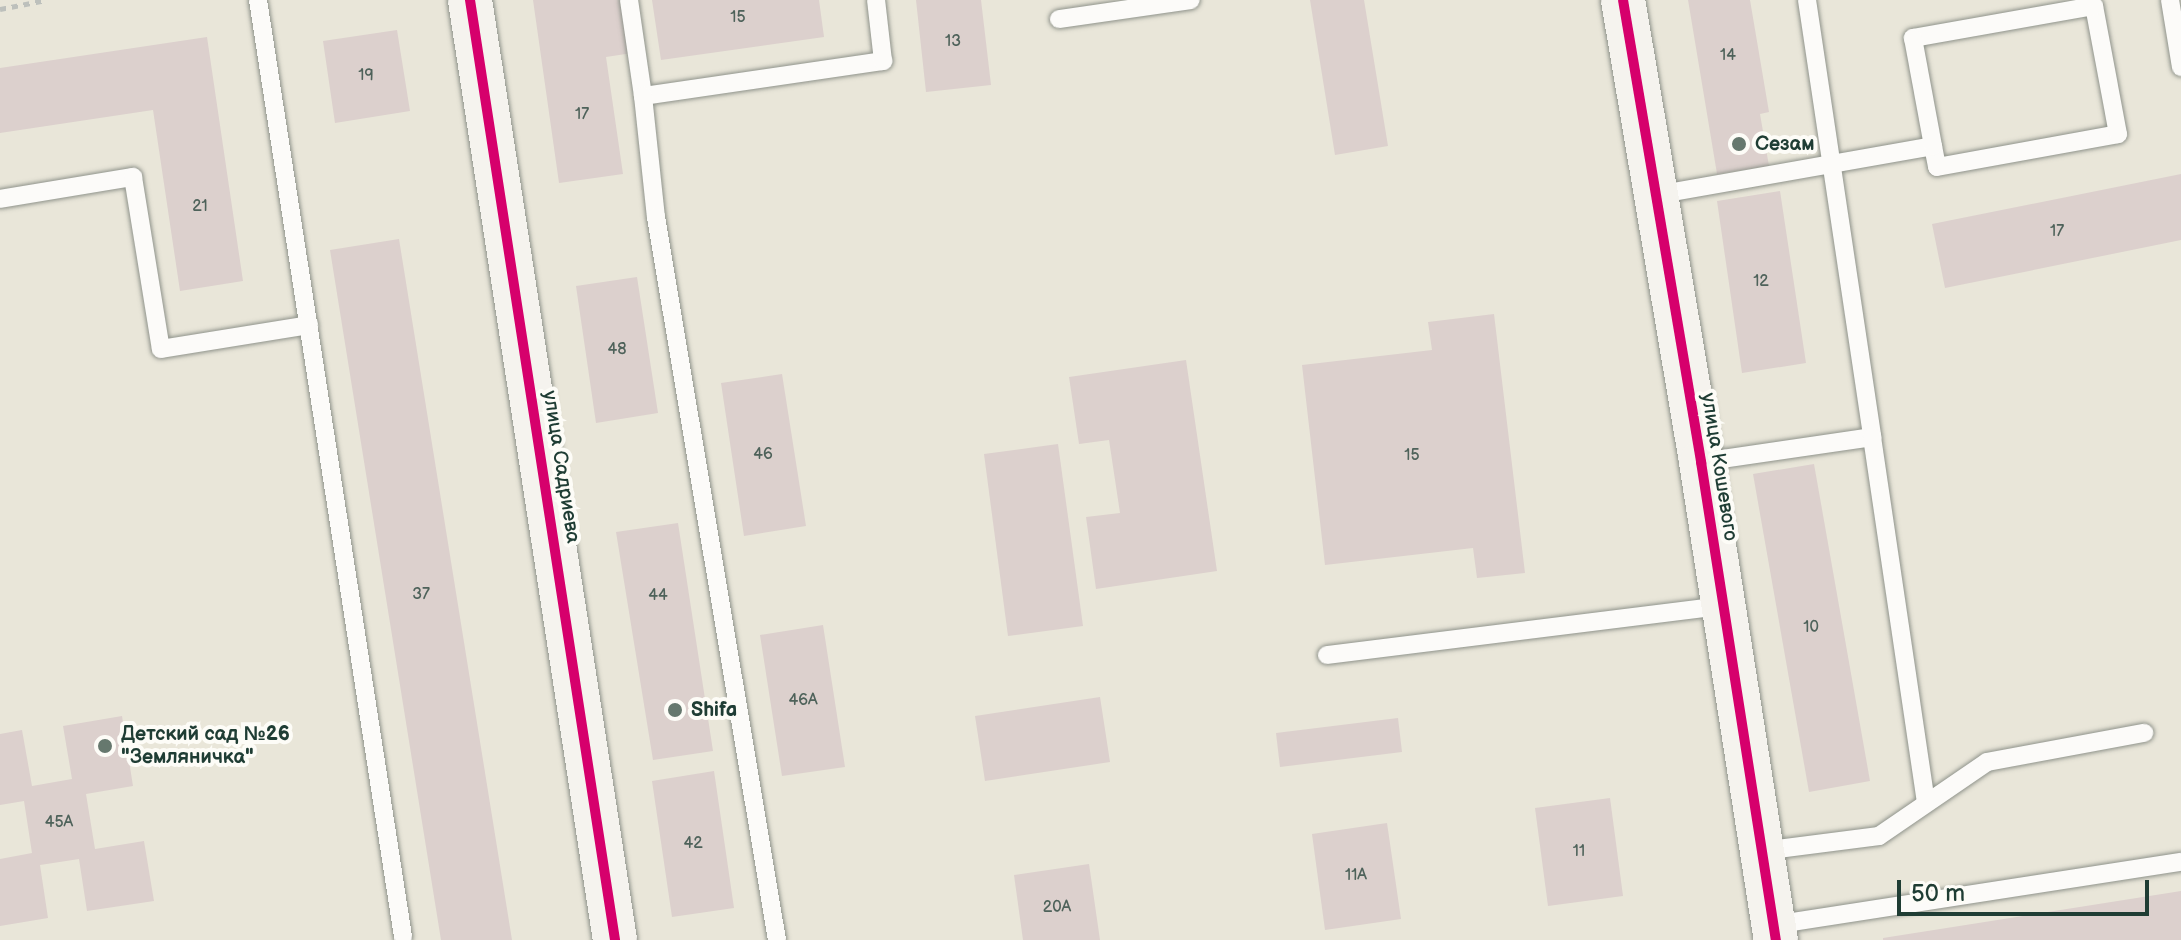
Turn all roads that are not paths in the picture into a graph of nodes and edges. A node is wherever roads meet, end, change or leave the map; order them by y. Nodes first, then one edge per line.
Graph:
1 (258, 0) edge
2 (470, 0) edge
3 (629, 0) edge
4 (876, 0) edge
5 (1191, 0) edge
6 (1623, 0) edge
7 (1807, 0) edge
8 (2170, 0) edge
9 (1059, 19) dead end
10 (2181, 67) edge
11 (643, 96) junction
12 (1933, 146) junction
13 (1831, 164) junction
14 (1654, 195) junction
15 (0, 199) edge
16 (309, 325) junction
17 (1872, 437) junction
18 (1701, 462) junction
19 (1723, 606) junction
20 (1327, 655) dead end
21 (2144, 733) dead end
22 (1926, 802) junction
23 (1762, 851) junction
24 (2181, 862) edge
25 (1775, 932) edge
26 (403, 937) dead end
27 (615, 940) edge
28 (777, 940) edge

1 - 16 lane
2 - 27 street, улица Садриева
3 - 11 lane
4 - 11 lane
5 - 9 lane
6 - 14 street, улица Кошевого
7 - 13 lane
8 - 10 lane
11 - 28 lane
12 - 12 lane
12 - 13 lane
13 - 14 lane
13 - 17 lane
14 - 18 street, улица Кошевого
15 - 16 lane
16 - 26 lane
17 - 18 lane
17 - 22 lane
18 - 19 street, улица Кошевого
19 - 20 lane
19 - 23 street, улица Кошевого
21 - 22 lane
22 - 23 lane
23 - 25 street, улица Кошевого
24 - 25 lane

